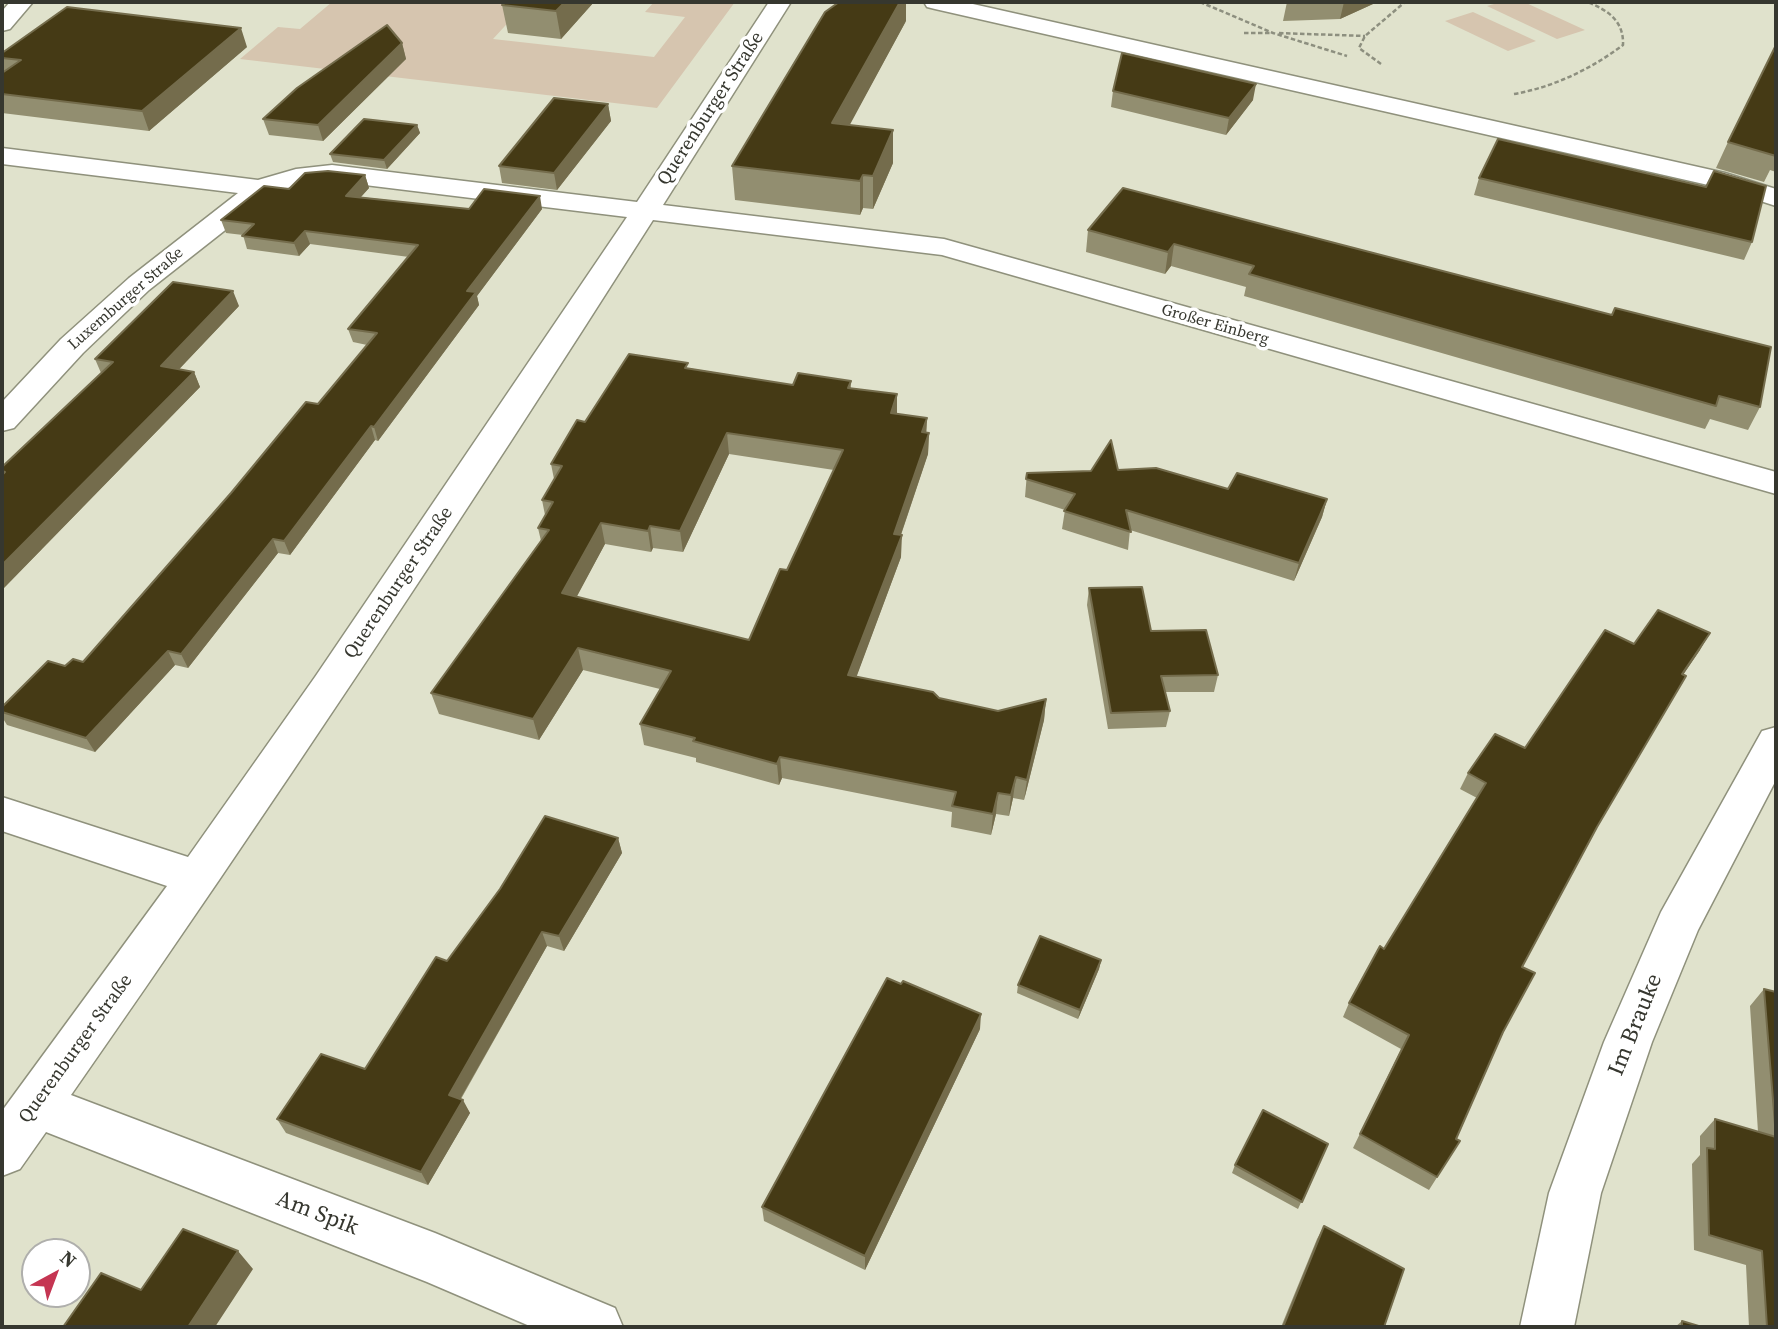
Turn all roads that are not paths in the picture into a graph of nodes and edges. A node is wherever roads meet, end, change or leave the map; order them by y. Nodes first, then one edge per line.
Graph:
1 (22, 2) edge
2 (780, 2) edge
3 (935, 2) edge
4 (2, 24) edge
5 (2, 156) edge
6 (261, 188) junction
7 (1776, 198) edge
8 (645, 212) junction
9 (2, 421) edge
10 (1776, 484) edge
11 (1776, 742) edge
12 (2, 814) edge
13 (198, 878) junction
14 (37, 1105) junction
15 (2, 1152) edge
16 (596, 1327) edge
17 (1547, 1327) edge

1 - 4 street
2 - 8 street, Querenburger Straße
3 - 7 street
5 - 6 street, Luxemburger Straße
6 - 8 street, Luxemburger Straße
6 - 9 street, Luxemburger Straße
8 - 10 street, Großer Einberg
8 - 13 street, Querenburger Straße
11 - 17 street, Im Brauke
12 - 13 street
13 - 14 street, Querenburger Straße
14 - 15 street, Querenburger Straße
14 - 16 street, Am Spik

